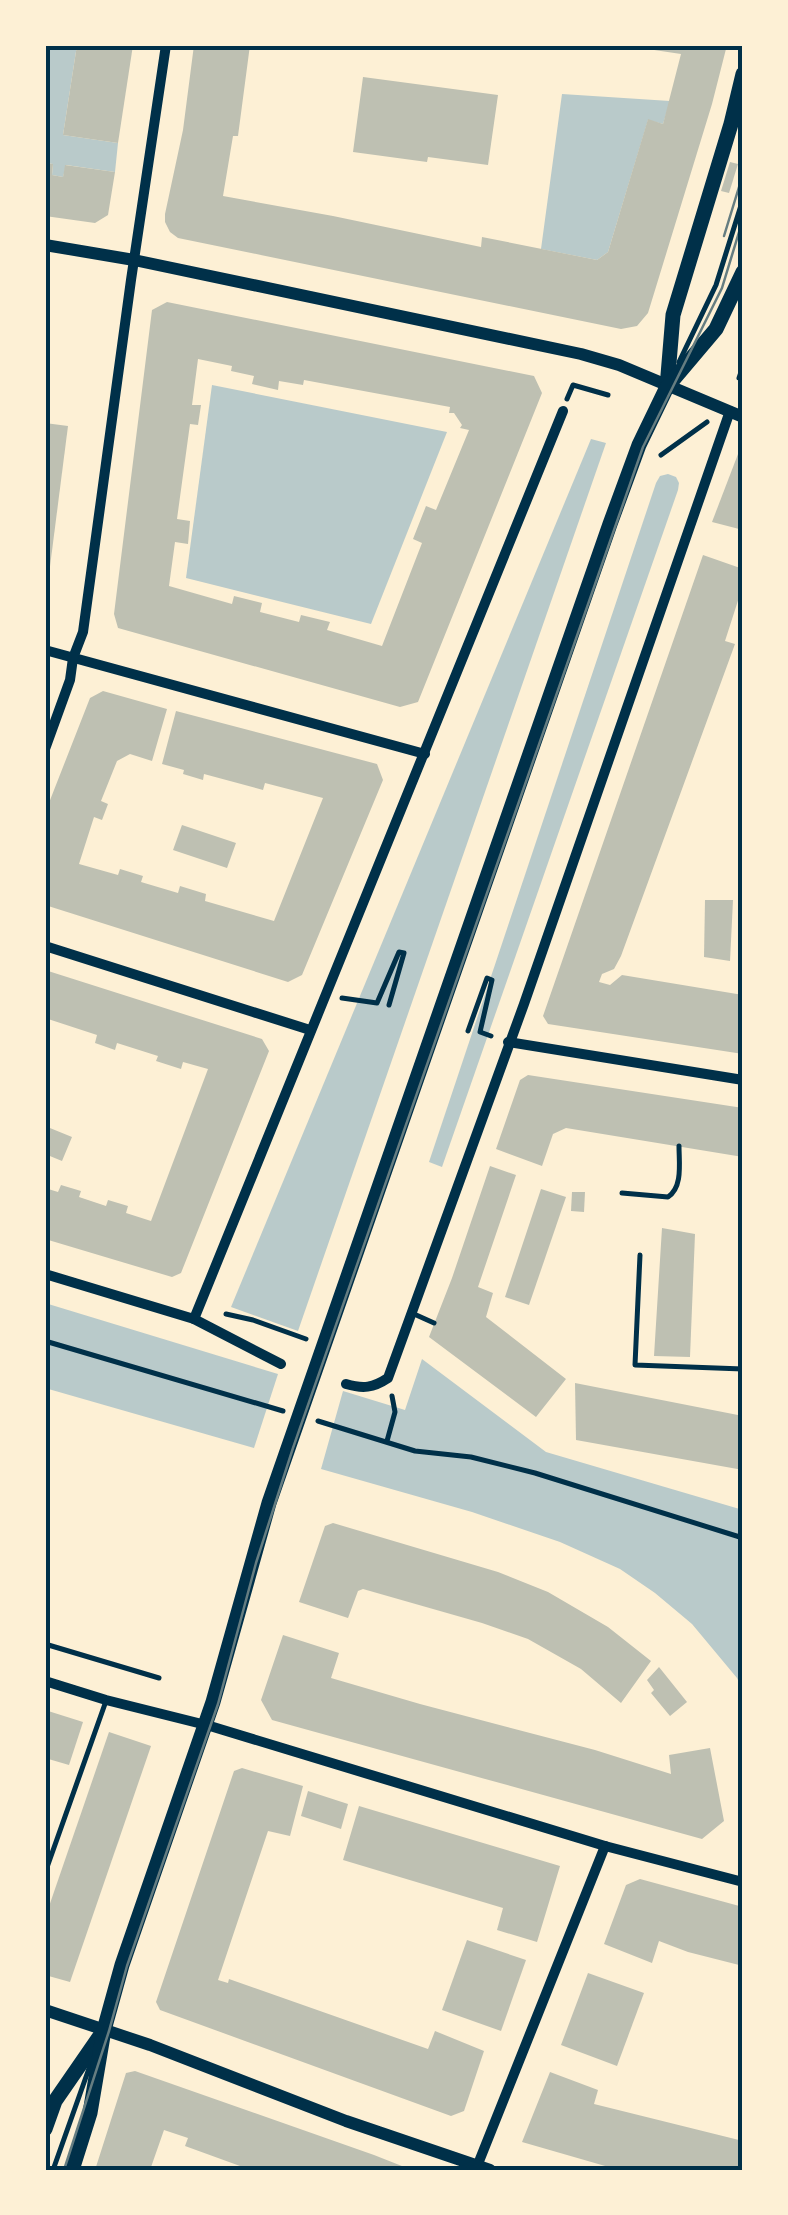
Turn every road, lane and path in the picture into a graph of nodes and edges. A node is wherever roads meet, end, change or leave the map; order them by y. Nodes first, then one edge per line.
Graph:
1 (166, 45) edge
2 (743, 74) edge
3 (743, 199) edge
4 (45, 245) edge
5 (134, 260) junction
6 (743, 272) edge
7 (743, 366) edge
8 (739, 378) dead end
9 (667, 387) junction
10 (608, 395) dead end
11 (563, 411) joint
12 (736, 414) edge
13 (706, 422) dead end
14 (662, 455) dead end
15 (45, 650) edge
16 (73, 658) junction
17 (45, 749) edge
18 (425, 754) junction
19 (45, 946) edge
20 (324, 996) junction
21 (389, 1005) dead end
22 (310, 1030) junction
23 (468, 1030) dead end
24 (508, 1042) junction
25 (743, 1080) edge
26 (679, 1146) dead end
27 (622, 1193) dead end
28 (640, 1255) dead end
29 (45, 1274) edge
30 (411, 1312) junction
31 (194, 1319) junction
32 (253, 1320) dead end
33 (434, 1323) dead end
34 (296, 1336) dead end
35 (45, 1341) edge
36 (281, 1364) dead end
37 (743, 1369) edge
38 (388, 1378) junction
39 (346, 1384) dead end
40 (285, 1411) dead end
41 (304, 1416) dead end
42 (387, 1441) junction
43 (743, 1538) edge
44 (45, 1644) edge
45 (159, 1678) dead end
46 (45, 1681) edge
47 (106, 1700) junction
48 (205, 1725) junction
49 (605, 1846) junction
50 (45, 1872) edge
51 (743, 1882) edge
52 (45, 2010) edge
53 (104, 2030) junction
54 (45, 2129) edge
55 (481, 2169) edge
56 (53, 2170) edge
57 (72, 2170) edge

1 - 5 street
2 - 9 main road
3 - 9 lane
4 - 5 street
5 - 9 street
5 - 16 street
6 - 9 main road
7 - 8 path
9 - 12 street
9 - 48 main road
10 - 11 path
11 - 18 street
12 - 24 street
13 - 14 path
15 - 16 street
16 - 17 street
16 - 18 street
18 - 20 street
19 - 22 street
20 - 21 path
20 - 22 street
22 - 31 street
23 - 24 path
24 - 25 street
24 - 30 street
26 - 27 path
28 - 37 lane
29 - 31 street
30 - 33 lane
30 - 38 street
31 - 36 street
32 - 34 path
35 - 40 path
38 - 39 street
38 - 42 path
41 - 42 path
42 - 43 path
44 - 45 path
46 - 47 street
47 - 48 street
47 - 50 lane
48 - 49 street
48 - 53 main road
49 - 51 street
49 - 55 street
52 - 53 street
53 - 54 main road
53 - 55 street
53 - 56 lane
53 - 57 main road

